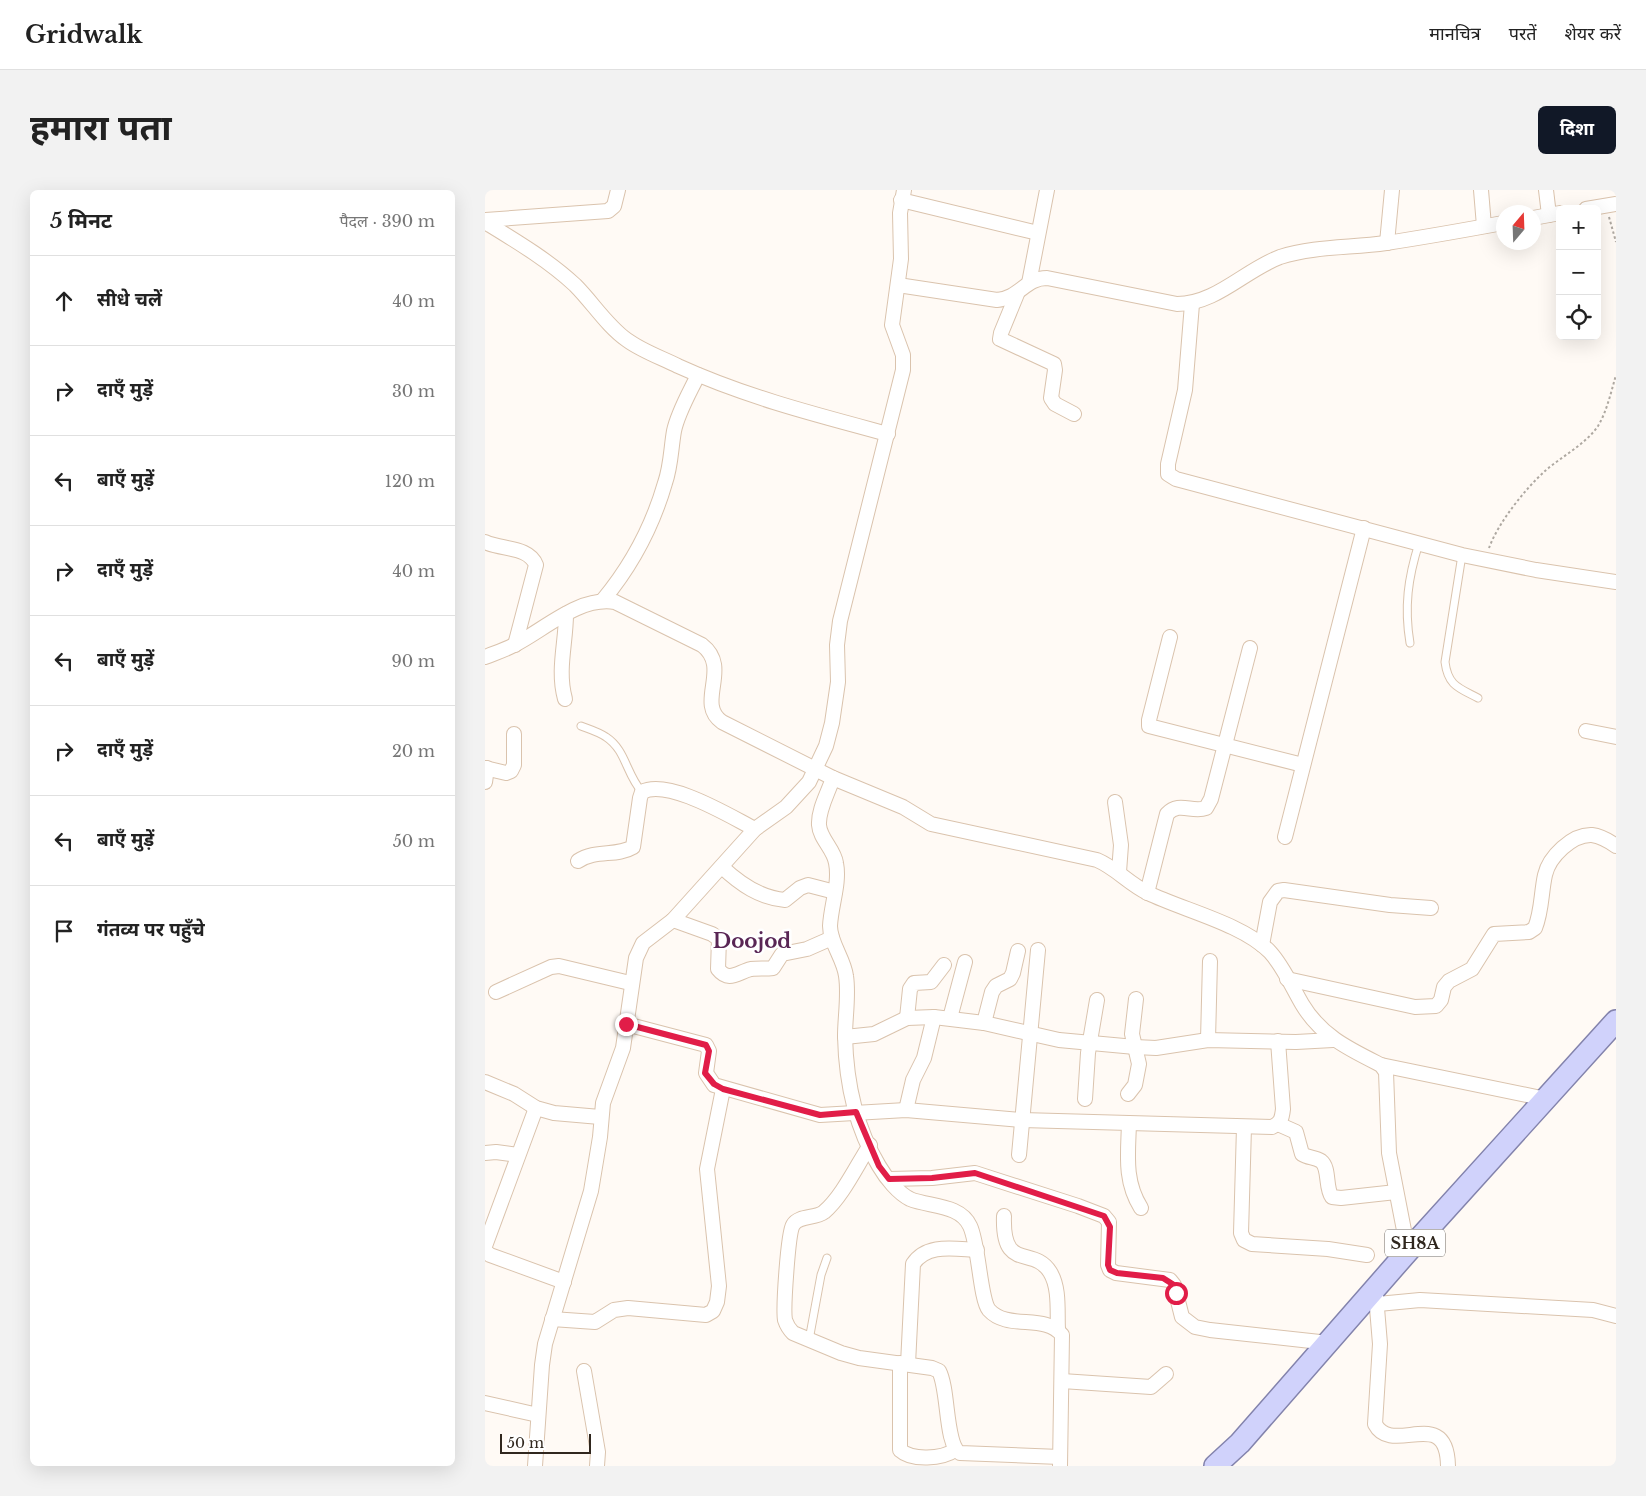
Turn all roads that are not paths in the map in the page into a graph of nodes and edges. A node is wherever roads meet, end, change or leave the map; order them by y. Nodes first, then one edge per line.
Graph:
1 (618, 190) edge
2 (1047, 190) edge
3 (1392, 190) edge
4 (1481, 190) edge
5 (1546, 190) edge
6 (903, 195) edge
7 (1554, 214) edge
8 (1541, 216) edge
9 (485, 221) edge
10 (1496, 224) edge
11 (1484, 226) junction
12 (1038, 232) junction
13 (1387, 243) junction
14 (1029, 283) junction
15 (898, 285) junction
16 (1017, 294) junction
17 (1192, 304) junction
18 (698, 375) junction
19 (1074, 414) dead end
20 (888, 434) junction
21 (1364, 528) junction
22 (485, 542) edge
23 (1419, 543) junction
24 (1462, 555) junction
25 (1616, 582) edge
26 (603, 600) junction
27 (567, 614) junction
28 (1170, 637) dead end
29 (1410, 644) dead end
30 (515, 645) junction
31 (1250, 648) dead end
32 (485, 657) edge
33 (1479, 698) dead end
34 (565, 699) dead end
35 (581, 726) dead end
36 (1586, 731) dead end
37 (514, 734) dead end
38 (1616, 737) edge
39 (1225, 747) junction
40 (1303, 765) junction
41 (815, 770) junction
42 (486, 772) edge
43 (833, 778) junction
44 (642, 792) junction
45 (1115, 802) dead end
46 (755, 830) junction
47 (1285, 837) dead end
48 (1616, 846) edge
49 (578, 861) dead end
50 (722, 867) junction
51 (1119, 872) junction
52 (835, 892) junction
53 (1147, 893) junction
54 (1431, 908) dead end
55 (673, 920) junction
56 (832, 938) junction
57 (1262, 945) junction
58 (1038, 950) dead end
59 (1018, 951) dead end
60 (1210, 961) dead end
61 (965, 962) dead end
62 (944, 965) dead end
63 (1287, 979) junction
64 (630, 983) junction
65 (496, 992) dead end
66 (1135, 999) dead end
67 (1097, 1000) dead end
68 (934, 1017) junction
69 (907, 1018) junction
70 (950, 1018) junction
71 (1616, 1021) edge
72 (984, 1023) junction
73 (626, 1024) junction
74 (1032, 1035) junction
75 (845, 1036) junction
76 (1209, 1040) junction
77 (1333, 1040) junction
78 (1278, 1041) junction
79 (1089, 1044) junction
80 (1135, 1047) junction
81 (1381, 1065) junction
82 (485, 1082) edge
83 (723, 1089) junction
84 (1128, 1094) dead end
85 (1085, 1099) dead end
86 (1546, 1099) junction
87 (536, 1108) junction
88 (906, 1110) junction
89 (856, 1112) junction
90 (600, 1117) junction
91 (1023, 1120) junction
92 (1129, 1124) junction
93 (1278, 1124) junction
94 (1244, 1127) junction
95 (870, 1145) junction
96 (485, 1153) edge
97 (518, 1155) junction
98 (1019, 1155) dead end
99 (889, 1179) junction
100 (1396, 1192) junction
101 (1141, 1208) dead end
102 (1004, 1216) dead end
103 (485, 1246) edge
104 (485, 1250) edge
105 (977, 1250) junction
106 (1408, 1251) junction
107 (1367, 1255) dead end
108 (827, 1258) dead end
109 (564, 1282) junction
110 (1377, 1297) junction
111 (1616, 1316) edge
112 (552, 1319) junction
113 (1058, 1329) junction
114 (809, 1340) junction
115 (1329, 1343) junction
116 (904, 1364) junction
117 (584, 1371) dead end
118 (1166, 1374) dead end
119 (1062, 1381) junction
120 (485, 1403) edge
121 (538, 1416) junction
122 (955, 1450) junction
123 (1060, 1462) edge
124 (535, 1466) edge
125 (597, 1466) edge
126 (1215, 1466) edge
127 (1448, 1466) edge

1 - 9 street
2 - 12 street
3 - 13 street
4 - 11 street
5 - 7 street
6 - 12 street
6 - 15 street
7 - 8 street
9 - 18 street
10 - 11 street
11 - 13 street
12 - 14 street
13 - 17 street
14 - 16 street
14 - 17 street
15 - 16 street
15 - 20 street
16 - 19 street
17 - 21 street
18 - 20 street
18 - 26 street
20 - 41 street
21 - 23 street
21 - 40 street
22 - 30 street
23 - 24 street
23 - 29 lane
24 - 25 street
24 - 33 lane
26 - 27 street
26 - 41 street
27 - 30 street
27 - 34 street
28 - 39 street
30 - 32 street
31 - 39 street
35 - 44 lane
36 - 38 street
37 - 42 street
39 - 40 street
39 - 53 street
40 - 47 street
41 - 43 street
41 - 46 street
43 - 51 street
43 - 52 street
44 - 46 street
44 - 49 street
45 - 51 street
46 - 50 street
48 - 63 street
50 - 52 street
50 - 55 street
51 - 53 street
52 - 56 street
53 - 57 street
54 - 57 street
55 - 56 street
55 - 64 street
56 - 75 street
57 - 63 street
58 - 74 street
59 - 72 street
60 - 76 street
61 - 70 street
62 - 69 street
63 - 77 street
64 - 65 street
64 - 73 street
66 - 80 street
67 - 79 street
68 - 69 street
68 - 70 street
68 - 88 street
69 - 75 street
70 - 72 street
71 - 86 main road, SH8A
72 - 74 street
73 - 83 street
73 - 90 street
74 - 79 street
74 - 91 street
75 - 89 street
76 - 78 street
76 - 80 street
77 - 78 street
77 - 81 street
78 - 93 street
79 - 80 street
79 - 85 street
80 - 84 street
81 - 86 street
81 - 100 street
82 - 87 street
83 - 89 street
83 - 112 street
86 - 106 main road, SH8A
87 - 90 street
87 - 97 street
88 - 89 street
88 - 91 street
89 - 95 street
90 - 109 street
91 - 92 street
91 - 98 street
92 - 94 street
92 - 101 street
93 - 94 street
93 - 100 street
94 - 107 street
95 - 99 street
95 - 114 street
96 - 97 street
97 - 103 street
99 - 105 street
99 - 115 street
100 - 106 street
102 - 113 street
104 - 109 street
105 - 113 street
105 - 116 street
106 - 110 main road, SH8A
108 - 114 lane
109 - 112 street
110 - 111 street
110 - 115 main road, SH8A
110 - 127 street
112 - 121 street
113 - 119 street
114 - 116 street
115 - 126 main road, SH8A
116 - 122 street
116 - 122 street
117 - 125 street
118 - 119 street
119 - 123 street
120 - 121 street
121 - 124 street
122 - 123 street

